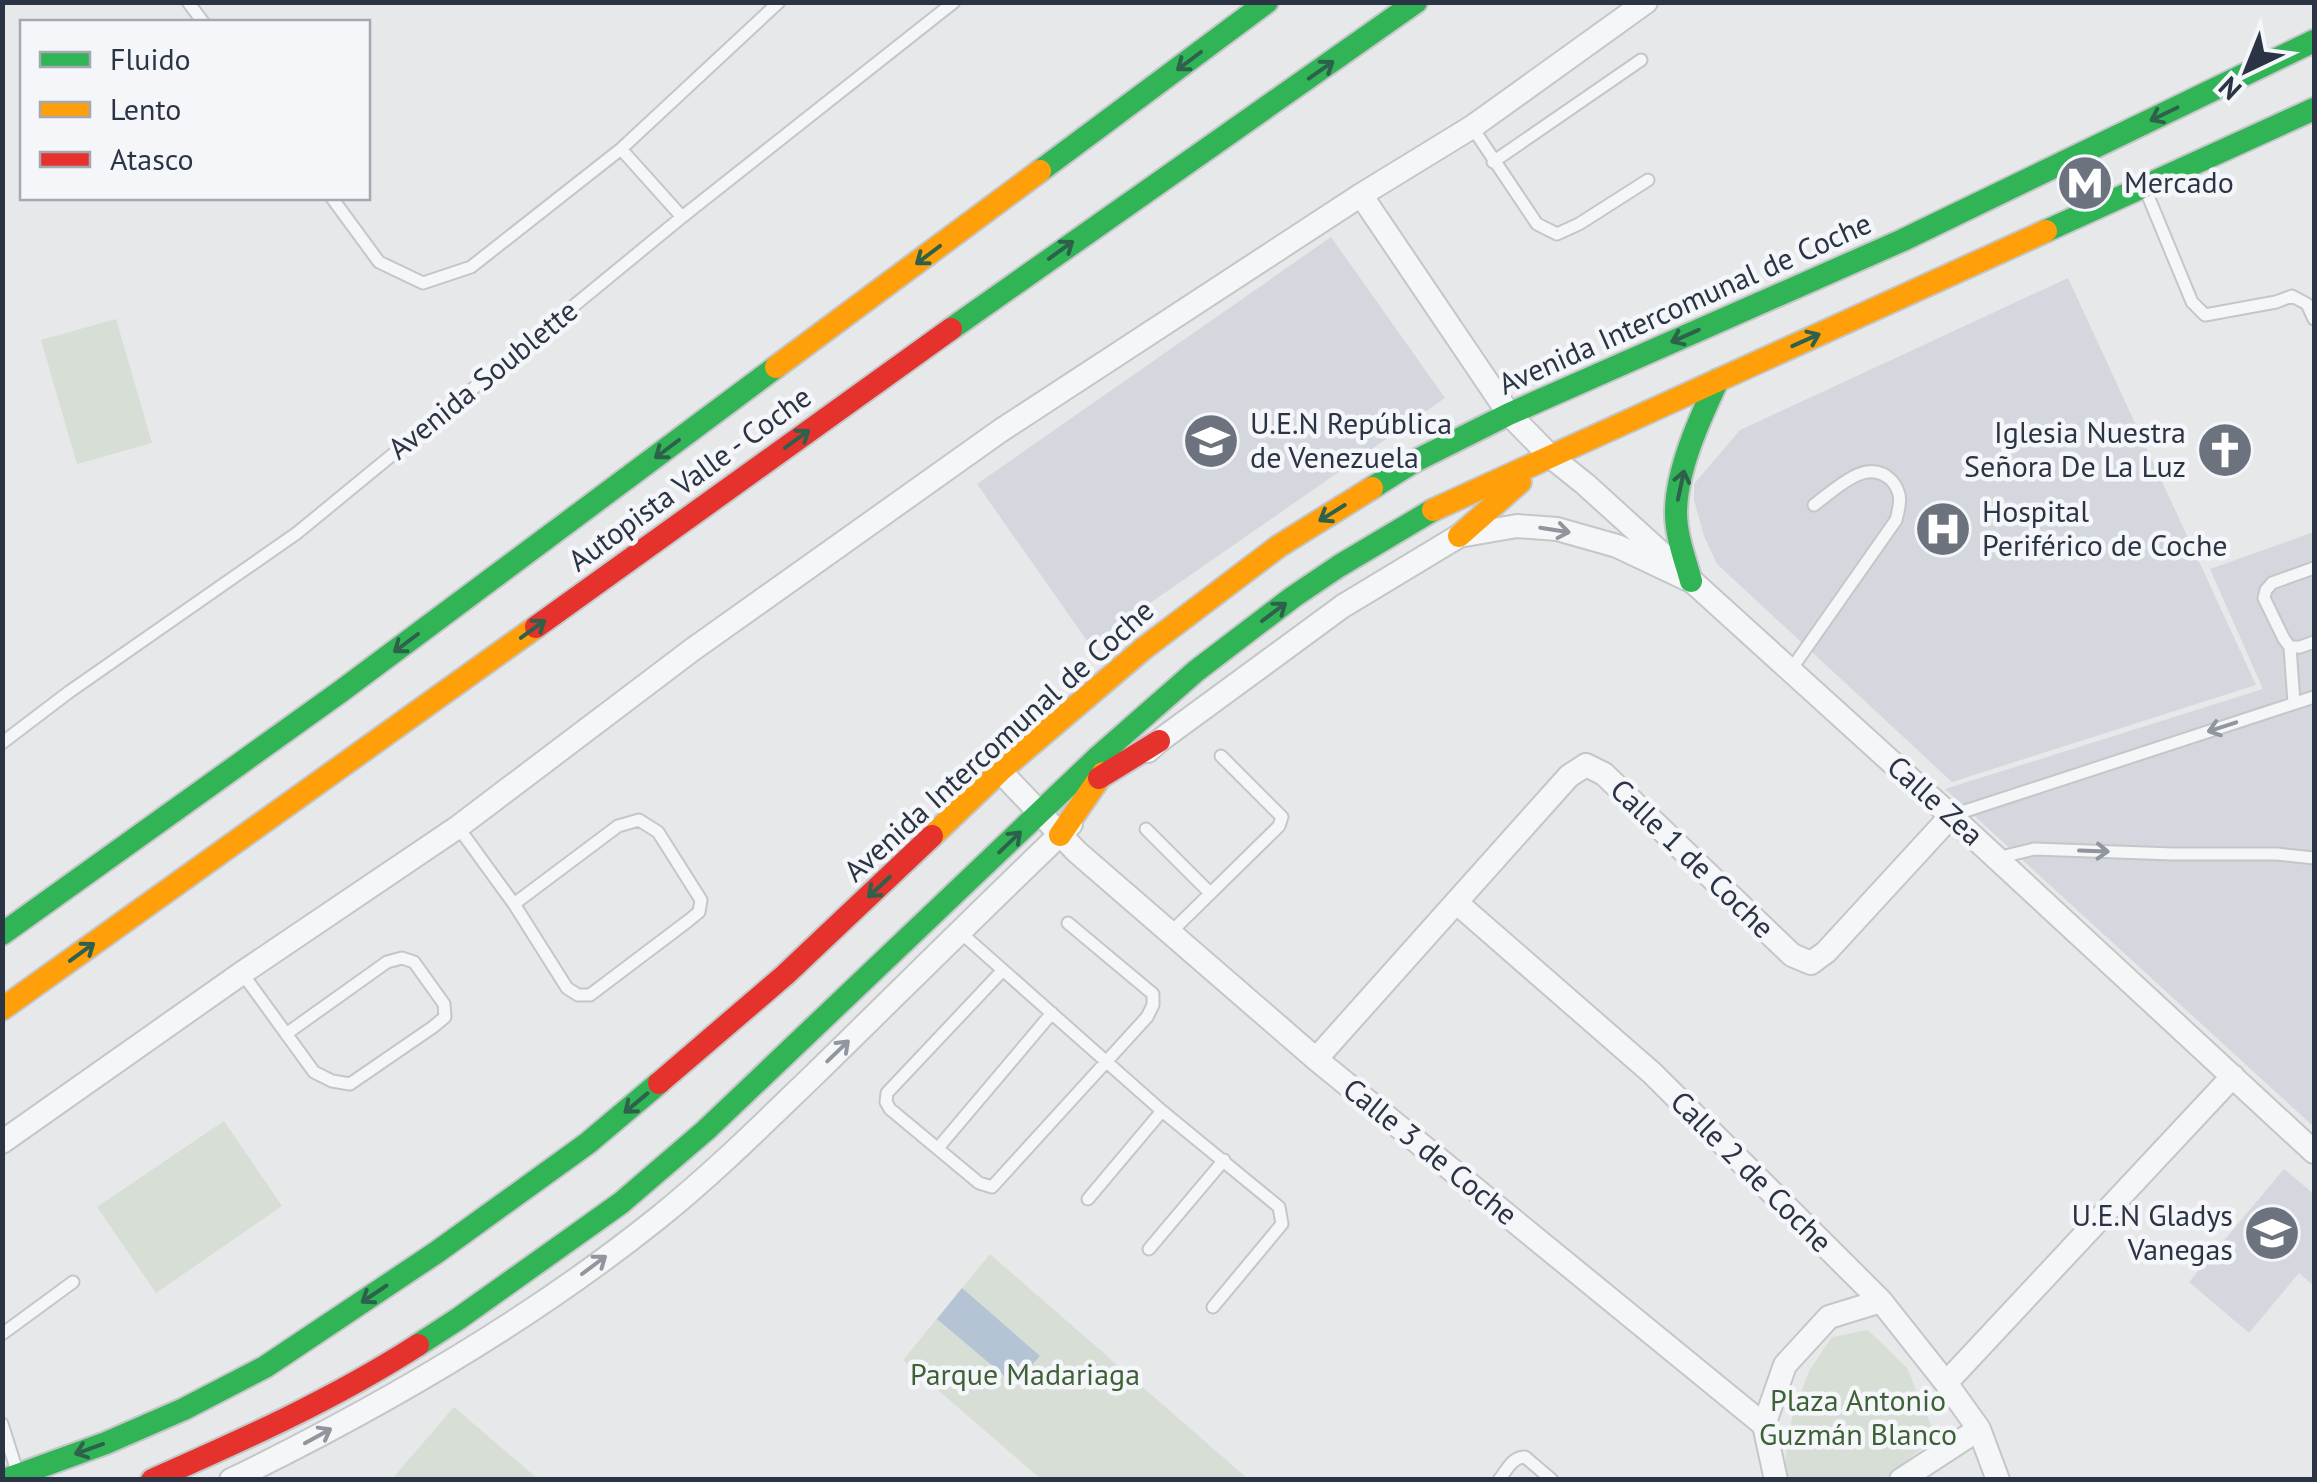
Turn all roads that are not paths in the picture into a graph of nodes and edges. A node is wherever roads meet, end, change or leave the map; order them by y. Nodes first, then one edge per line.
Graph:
1 (779, 2) edge
2 (954, 2) edge
3 (1267, 2) edge
4 (1416, 2) edge
5 (1646, 2) edge
6 (2314, 41) edge
7 (1641, 60) dead end
8 (2314, 109) edge
9 (1472, 127) junction
10 (622, 149) junction
11 (1493, 162) junction
12 (1648, 180) dead end
13 (2144, 187) junction
14 (1361, 195) junction
15 (333, 200) edge
16 (682, 217) junction
17 (2314, 319) edge
18 (1718, 380) junction
19 (1508, 414) junction
20 (1550, 456) junction
21 (1814, 505) dead end
22 (1459, 536) junction
23 (2314, 568) edge
24 (1691, 581) junction
25 (2314, 642) edge
26 (2290, 647) junction
27 (1790, 671) junction
28 (2314, 697) edge
29 (2294, 704) junction
30 (1140, 722) junction
31 (1159, 741) junction
32 (2, 743) edge
33 (1221, 756) dead end
34 (1000, 772) junction
35 (1100, 778) junction
36 (1039, 813) junction
37 (1951, 816) junction
38 (458, 827) junction
39 (1146, 828) dead end
40 (1060, 835) junction
41 (1997, 858) junction
42 (2314, 858) edge
43 (1210, 893) junction
44 (1457, 903) junction
45 (514, 904) junction
46 (1068, 923) dead end
47 (960, 932) junction
48 (1170, 933) junction
49 (2, 934) edge
50 (1004, 970) junction
51 (242, 974) junction
52 (2, 1009) edge
53 (1052, 1013) junction
54 (286, 1034) junction
55 (1316, 1059) junction
56 (1106, 1060) junction
57 (2233, 1076) junction
58 (1162, 1111) junction
59 (2, 1142) edge
60 (938, 1148) junction
61 (2314, 1152) edge
62 (1224, 1160) junction
63 (1088, 1198) dead end
64 (1149, 1249) dead end
65 (73, 1282) dead end
66 (1880, 1301) junction
67 (1213, 1307) dead end
68 (2, 1334) edge
69 (1946, 1383) junction
70 (2, 1424) edge
71 (1764, 1425) junction
72 (1978, 1429) junction
73 (11, 1477) edge
74 (152, 1480) edge
75 (231, 1480) edge
76 (1499, 1480) edge
77 (1552, 1480) edge
78 (1776, 1480) edge
79 (1901, 1480) edge
80 (1998, 1480) edge

1 - 10 lane
2 - 16 lane, Avenida Soublette
3 -> 49 main road, Autopista Valle - Coche
52 -> 4 main road, Autopista Valle - Coche
5 - 9 street
6 -> 19 main road, Avenida Intercomunal de Coche
7 - 11 lane
8 - 13 main road
9 - 11 lane
9 - 14 street
10 - 15 lane
10 - 16 lane
11 - 12 lane
13 - 17 lane
18 -> 13 main road
14 - 19 street
14 - 38 street
16 - 32 lane, Avenida Soublette
18 - 20 main road
24 -> 18 main road
19 - 20 street, Calle Zea
19 -> 34 main road, Avenida Intercomunal de Coche
20 - 22 main road
20 - 24 street, Calle Zea
30 -> 20 main road
21 - 27 lane
22 -> 24 street
22 - 31 street
23 - 26 lane
24 - 27 street, Calle Zea
25 - 26 lane
26 - 29 lane
27 - 37 street, Calle Zea
28 - 29 lane
29 -> 37 lane
30 - 35 main road
30 - 36 main road
31 - 35 main road
31 - 40 street
33 - 43 lane
34 - 36 street, Calle 3 de Coche
34 -> 73 main road, Avenida Intercomunal de Coche
35 - 36 main road
35 - 40 main road
36 - 40 street, Calle 3 de Coche
74 -> 36 main road
37 - 41 street, Calle Zea
37 - 44 street, Calle 1 de Coche
38 - 45 lane
38 - 51 street
39 - 43 lane
40 - 47 street
40 - 48 street, Calle 3 de Coche
41 -> 42 lane
41 - 57 street, Calle Zea
43 - 48 lane
44 - 55 street, Calle 1 de Coche
44 - 66 street, Calle 2 de Coche
45 - 45 lane
46 - 56 lane
47 - 50 lane
75 -> 47 street
48 - 55 street, Calle 3 de Coche
50 - 53 lane
50 - 60 lane
51 - 54 lane
51 - 59 street
53 - 56 lane
53 - 60 lane
54 - 54 lane
55 - 71 street, Calle 3 de Coche
56 - 58 lane
56 - 60 lane
57 - 61 street, Calle Zea
57 - 69 street
58 - 62 lane
58 - 63 lane
62 - 64 lane
62 - 67 lane
65 - 68 lane
66 - 69 street, Calle 2 de Coche
66 - 71 street
69 - 72 street, Calle 2 de Coche
70 - 73 lane
71 - 78 street
72 - 79 street
72 - 80 street, Calle 2 de Coche
76 - 77 lane

